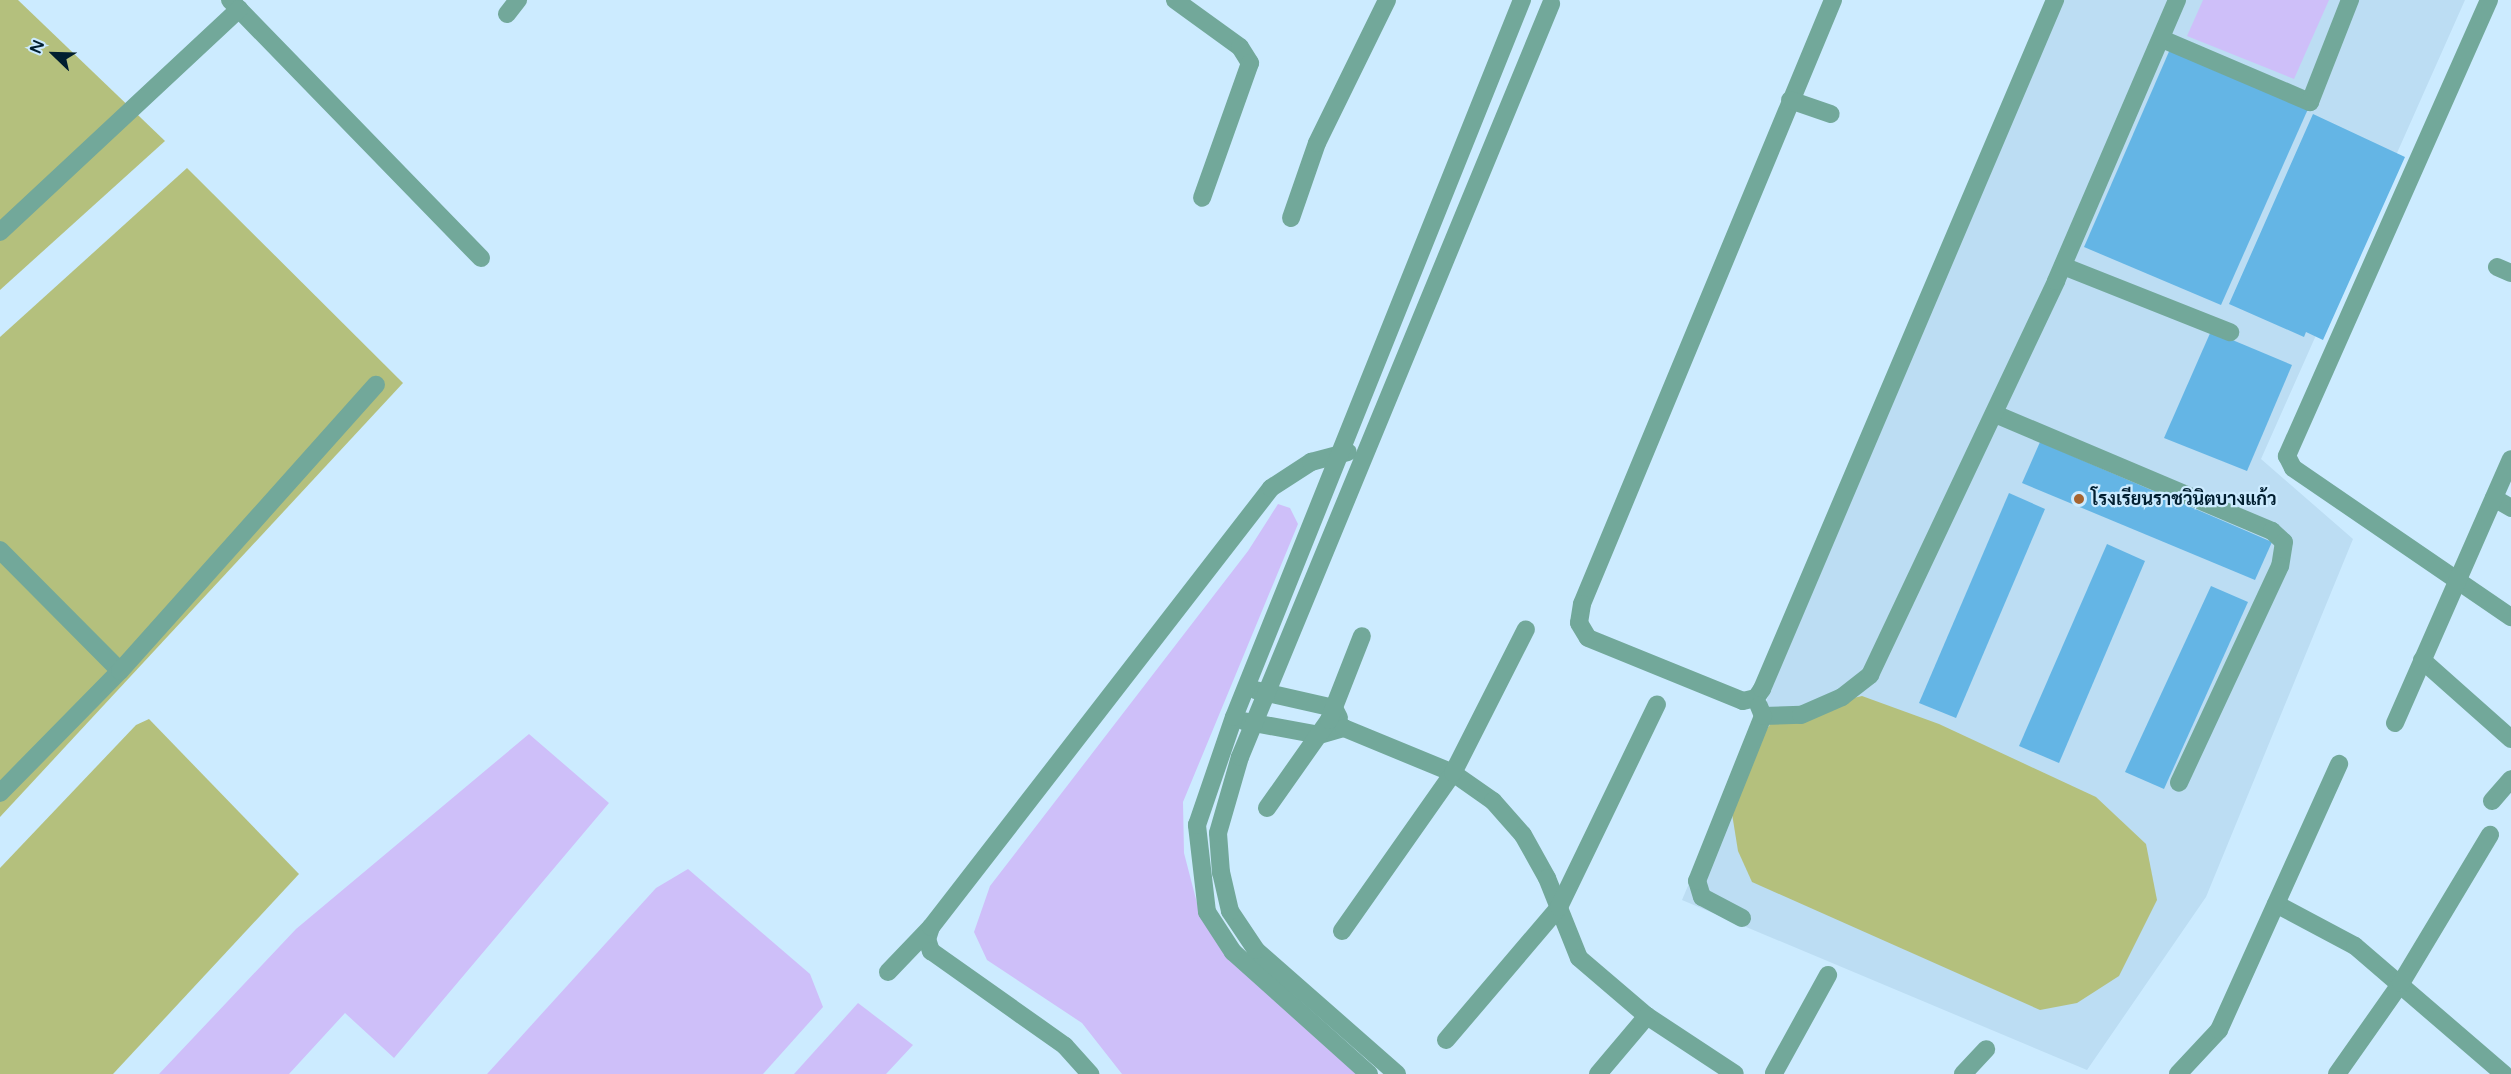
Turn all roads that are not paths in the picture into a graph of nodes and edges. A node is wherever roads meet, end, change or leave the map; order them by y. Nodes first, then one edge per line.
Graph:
1 (1175, 0) edge
2 (1387, 0) edge
3 (1521, 0) edge
4 (1533, 0) edge
5 (1833, 0) edge
6 (2055, 0) edge
7 (2177, 0) edge
8 (2350, 0) edge
9 (2488, 0) edge
10 (1555, 2) edge
11 (235, 4) edge
12 (2162, 39) junction
13 (1790, 100) junction
14 (1831, 114) dead end
15 (1202, 198) dead end
16 (1291, 218) dead end
17 (0, 232) edge
18 (481, 258) dead end
19 (2063, 266) junction
20 (2230, 332) dead end
21 (376, 385) dead end
22 (1995, 414) junction
23 (1374, 436) junction
24 (1340, 456) junction
25 (2511, 459) edge
26 (2494, 498) junction
27 (2511, 508) edge
28 (0, 550) edge
29 (2459, 582) junction
30 (2511, 617) edge
31 (1526, 629) dead end
32 (1362, 636) dead end
33 (2422, 660) junction
34 (120, 671) junction
35 (1246, 687) junction
36 (1266, 694) junction
37 (1756, 699) junction
38 (1657, 704) dead end
39 (1334, 708) junction
40 (1763, 716) junction
41 (1234, 717) junction
42 (2395, 723) dead end
43 (1253, 726) junction
44 (1344, 728) junction
45 (1319, 735) junction
46 (2511, 739) edge
47 (1221, 749) junction
48 (1240, 757) junction
49 (2338, 764) dead end
50 (1454, 773) junction
51 (2511, 779) edge
52 (2179, 783) dead end
53 (0, 792) edge
54 (2492, 801) dead end
55 (1267, 808) dead end
56 (2490, 835) dead end
57 (2276, 904) junction
58 (1559, 907) junction
59 (1742, 918) dead end
60 (931, 927) junction
61 (1342, 931) dead end
62 (888, 972) dead end
63 (1828, 975) dead end
64 (2402, 983) junction
65 (1647, 1016) junction
66 (1446, 1040) dead end
67 (1986, 1049) dead end
68 (1390, 1071) edge
69 (2508, 1073) edge
70 (1090, 1074) edge
71 (1370, 1074) edge
72 (1598, 1074) edge
73 (1735, 1074) edge
74 (1774, 1074) edge
75 (1963, 1074) edge
76 (2178, 1074) edge
77 (2337, 1074) edge

1 - 15 street
2 - 16 street
3 - 24 street
4 - 10 street
5 - 13 street
6 - 37 street
7 - 12 street
8 - 12 street
9 - 29 street
10 - 23 street
11 - 17 street
11 - 18 street
12 - 19 street
13 - 14 street
13 - 37 street
19 - 20 street
19 - 22 street
21 - 34 street
22 - 40 street
22 - 52 street
23 - 24 street
23 - 36 street
24 - 35 street
24 - 60 street
25 - 26 street
26 - 27 street
26 - 29 street
28 - 34 street
29 - 30 street
29 - 33 street
31 - 50 street
32 - 39 street
33 - 42 street
33 - 46 street
34 - 53 street
35 - 36 street
35 - 41 street
36 - 39 street
36 - 43 street
37 - 40 street
38 - 58 street
39 - 44 street
39 - 45 street
40 - 59 street
41 - 43 street
41 - 47 street
43 - 45 street
43 - 48 street
44 - 45 street
44 - 50 street
45 - 55 street
47 - 48 street
47 - 71 street
48 - 68 street
49 - 57 street
50 - 58 street
50 - 61 street
51 - 54 street
56 - 64 street
57 - 64 street
57 - 76 street
58 - 65 street
58 - 66 street
60 - 62 street
60 - 70 street
63 - 74 street
64 - 69 street
64 - 77 street
65 - 72 street
65 - 73 street
67 - 75 street

